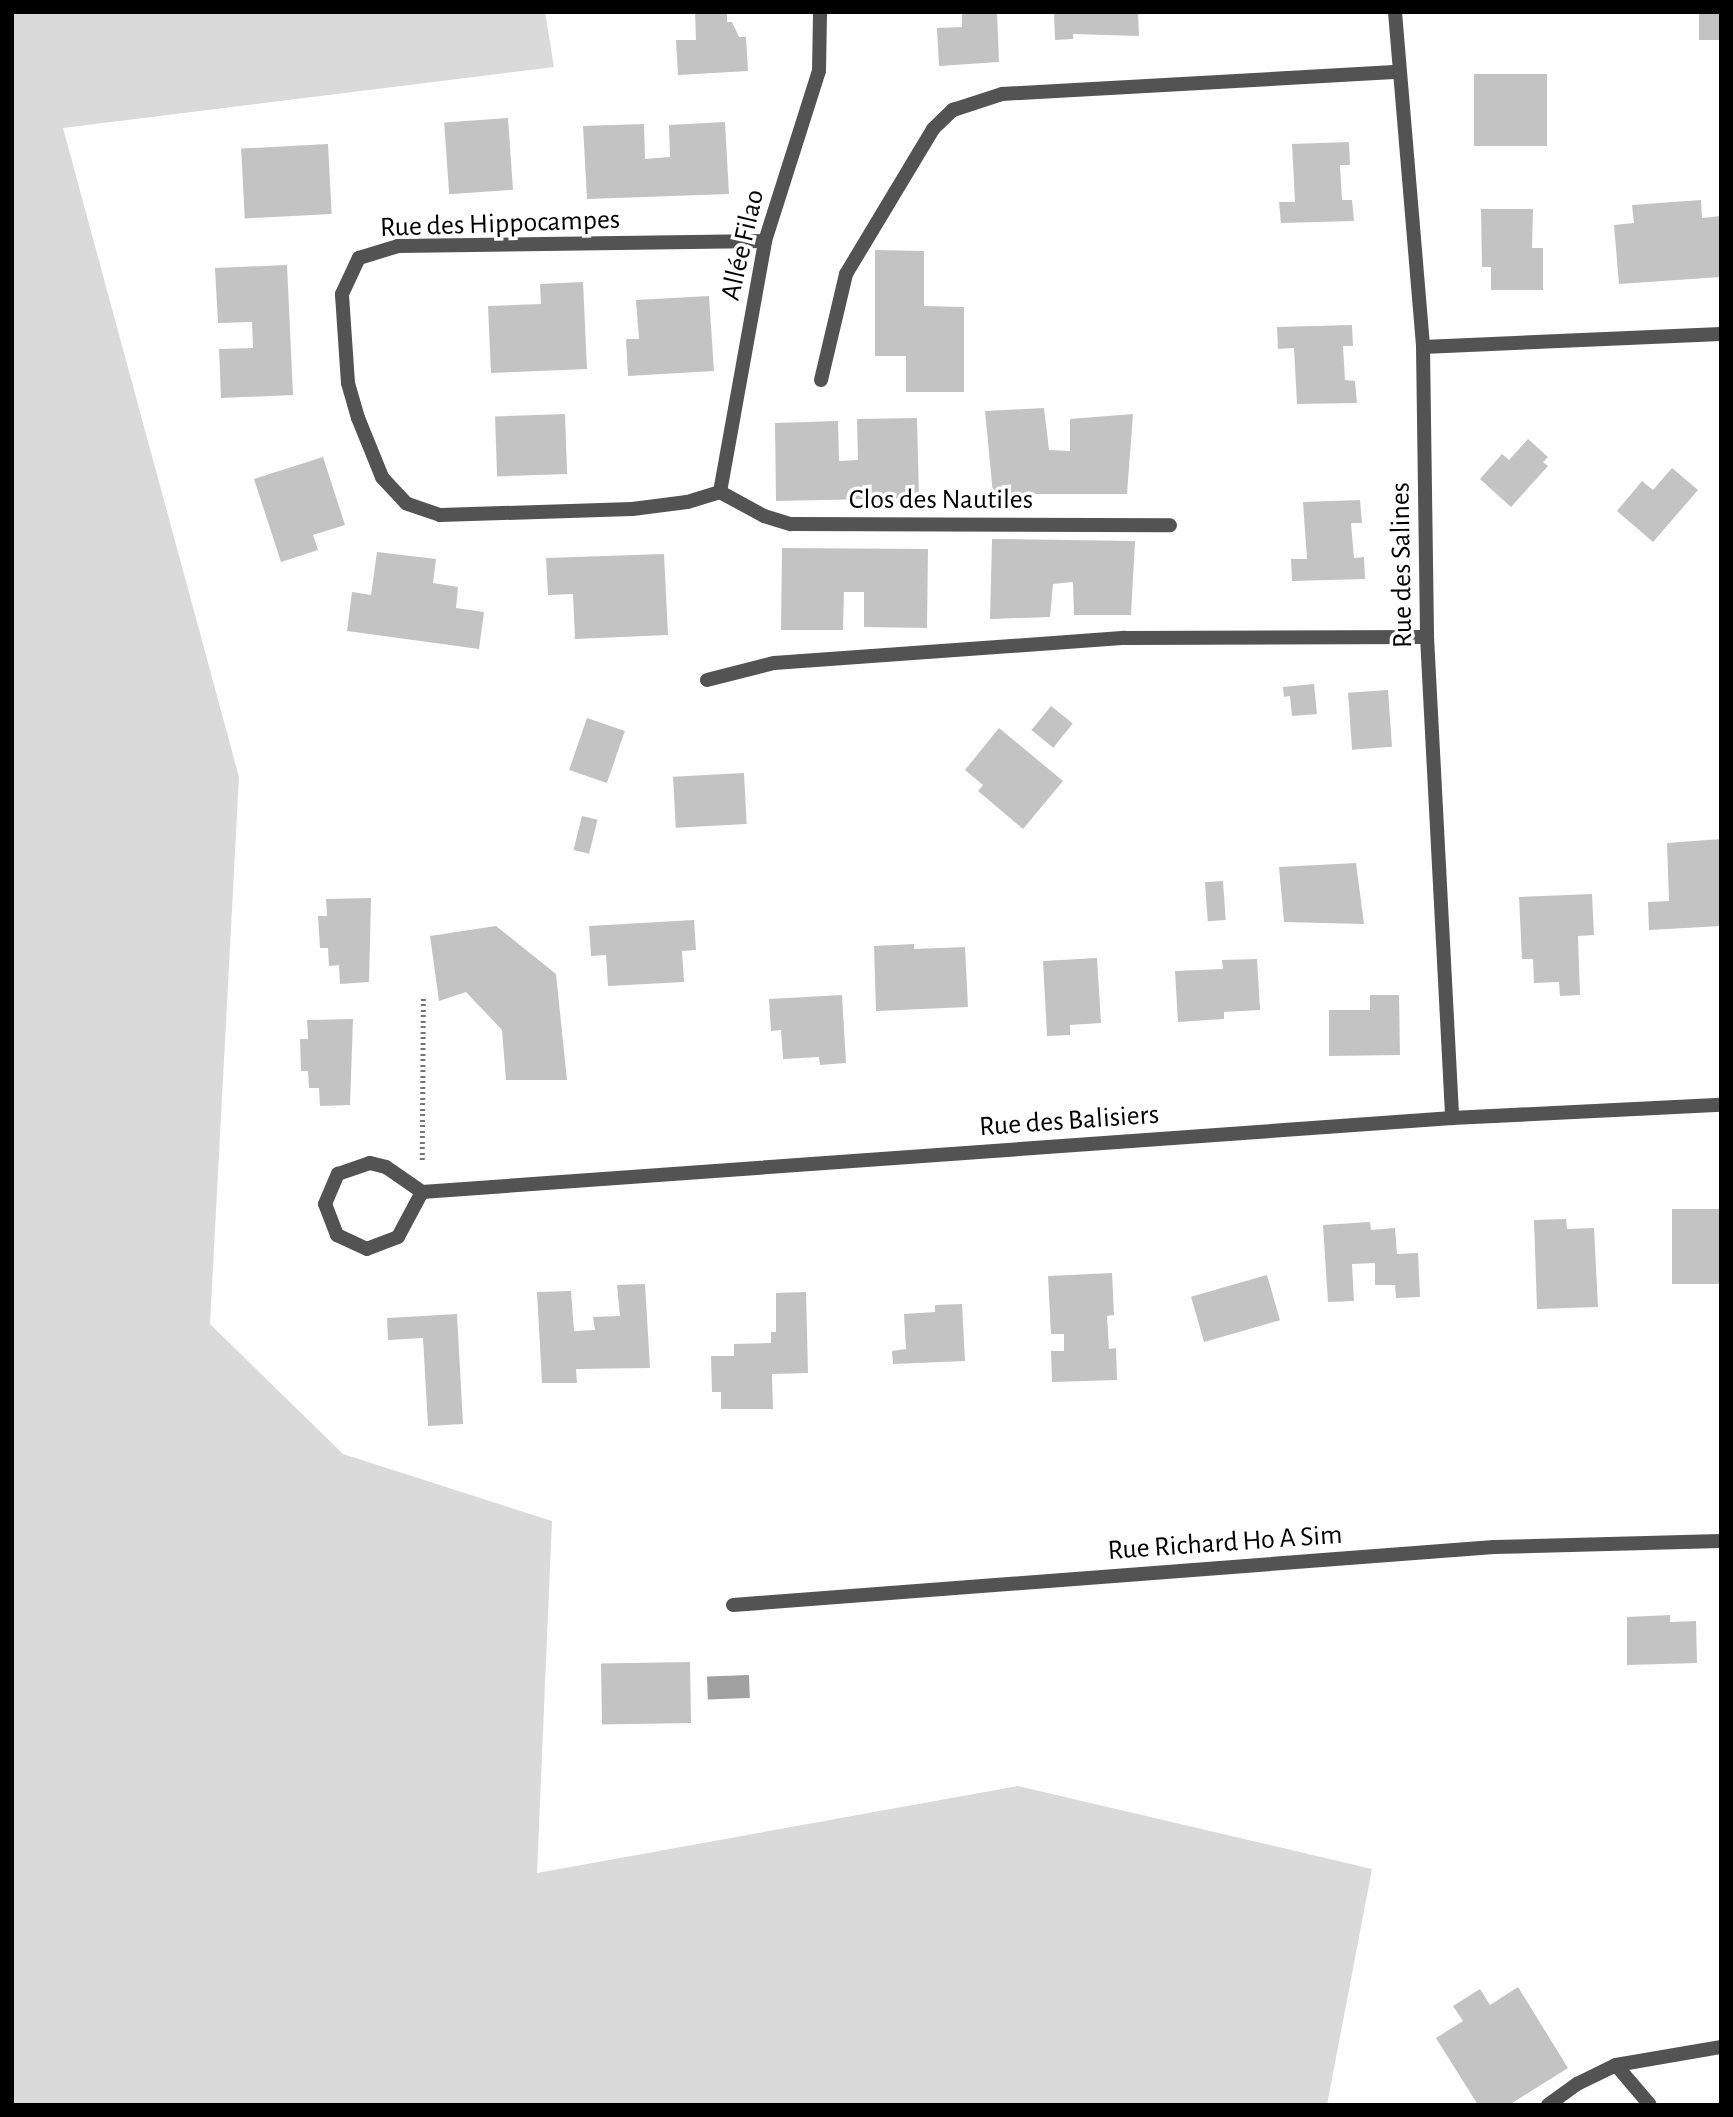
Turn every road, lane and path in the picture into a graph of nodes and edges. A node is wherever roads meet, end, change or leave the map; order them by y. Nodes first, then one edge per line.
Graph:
1 (820, 12) edge
2 (1395, 12) edge
3 (1398, 72) junction
4 (765, 242) junction
5 (1721, 334) edge
6 (1423, 346) junction
7 (821, 380) dead end
8 (720, 492) junction
9 (1170, 526) dead end
10 (1427, 637) junction
11 (707, 680) dead end
12 (423, 997) dead end
13 (1721, 1105) edge
14 (1452, 1118) junction
15 (422, 1192) junction
16 (1721, 1541) edge
17 (733, 1605) dead end
18 (1721, 2048) edge
19 (1616, 2065) junction
20 (1548, 2105) edge
21 (1650, 2105) edge

1 - 4 street, Allée Filao
2 - 3 street, Rue des Salines
3 - 6 street, Rue des Salines
3 - 7 street
4 - 8 street, Allée Filao
4 - 8 street, Rue des Hippocampes
5 - 6 street
6 - 10 street, Rue des Salines
8 - 9 street, Clos des Nautiles
10 - 11 street
10 - 14 street, Rue des Salines
12 - 15 path
13 - 14 street, Rue des Balisiers
14 - 15 street, Rue des Balisiers
15 - 15 street
16 - 17 street, Rue Richard Ho A Sim
18 - 19 street
19 - 20 street
19 - 21 street

